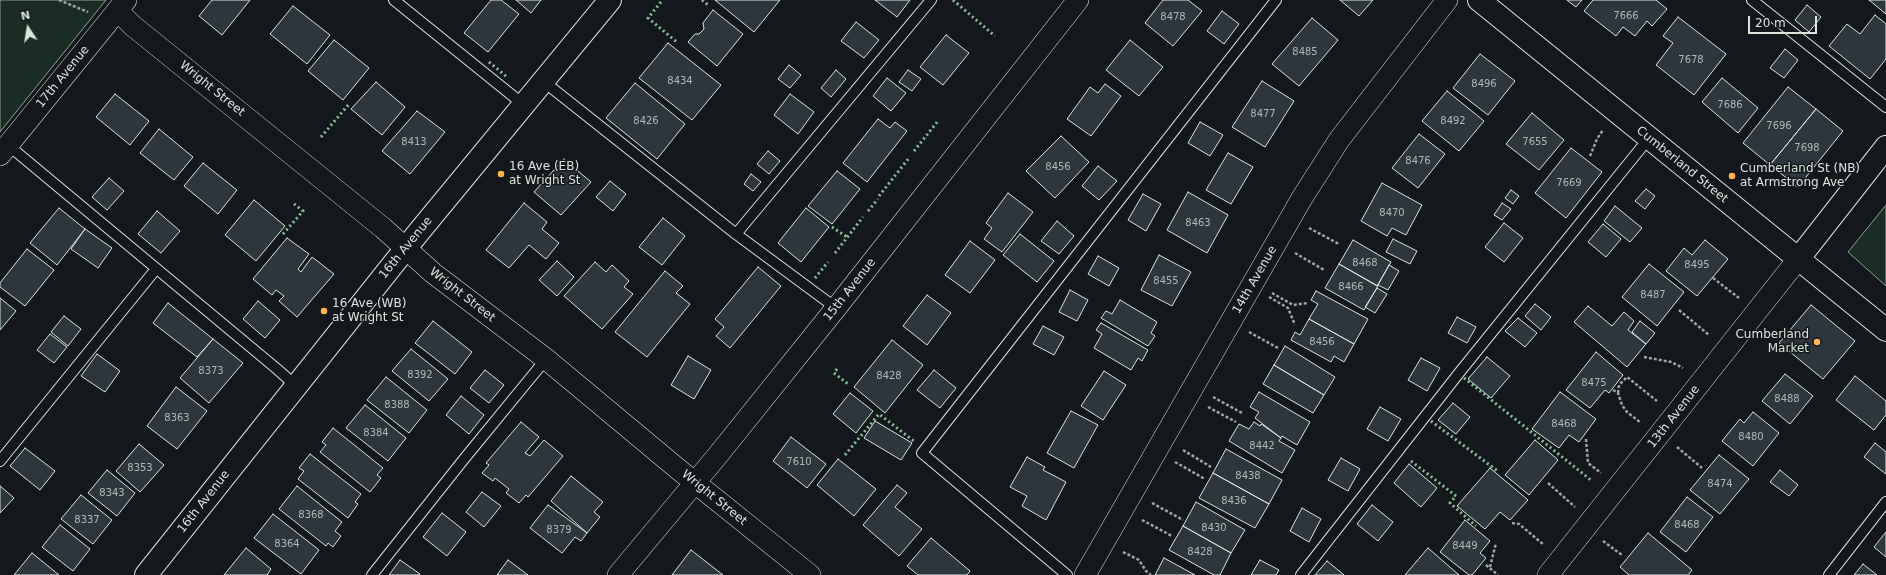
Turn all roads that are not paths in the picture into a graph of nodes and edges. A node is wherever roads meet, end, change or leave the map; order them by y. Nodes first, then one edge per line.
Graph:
1 (394, 0) edge
2 (610, 0) edge
3 (931, 0) edge
4 (1078, 0) edge
5 (1276, 0) edge
6 (1447, 0) edge
7 (1478, 0) edge
8 (1752, 0) edge
9 (122, 6) edge
10 (543, 81) junction
11 (524, 105) junction
12 (1886, 108) edge
13 (1649, 138) junction
14 (1886, 147) edge
15 (4, 150) edge
16 (736, 234) junction
17 (406, 248) junction
18 (1799, 258) junction
19 (156, 269) junction
20 (836, 308) junction
21 (1886, 330) edge
22 (546, 359) junction
23 (296, 386) junction
24 (0, 460) edge
25 (696, 482) junction
26 (1886, 502) edge
27 (146, 575) edge
28 (372, 575) edge
29 (618, 575) edge
30 (810, 575) edge
31 (1066, 575) edge
32 (1085, 575) edge
33 (1301, 575) edge
34 (1548, 575) edge
35 (1829, 575) edge

1 - 11 lane
2 - 10 street, 16th Avenue
3 - 16 lane
4 - 20 street, 15th Avenue
5 - 31 lane
6 - 32 street, 14th Avenue
7 - 13 street, Cumberland Street
8 - 12 lane
9 - 15 street, 17th Avenue
9 - 17 street, Wright Street
10 - 11 street, 16th Avenue
10 - 16 lane
11 - 17 street, 16th Avenue
13 - 18 street, Cumberland Street
13 - 33 lane
14 - 18 street
15 - 19 lane
16 - 20 lane
17 - 22 street, Wright Street
17 - 23 street, 16th Avenue
18 - 21 street, Cumberland Street
18 - 34 street, 13th Avenue
19 - 23 lane
19 - 24 lane
20 - 25 street, 15th Avenue
22 - 25 street, Wright Street
22 - 28 lane
23 - 27 street, 16th Avenue
25 - 29 street, 15th Avenue
25 - 30 street, Wright Street
26 - 35 lane

